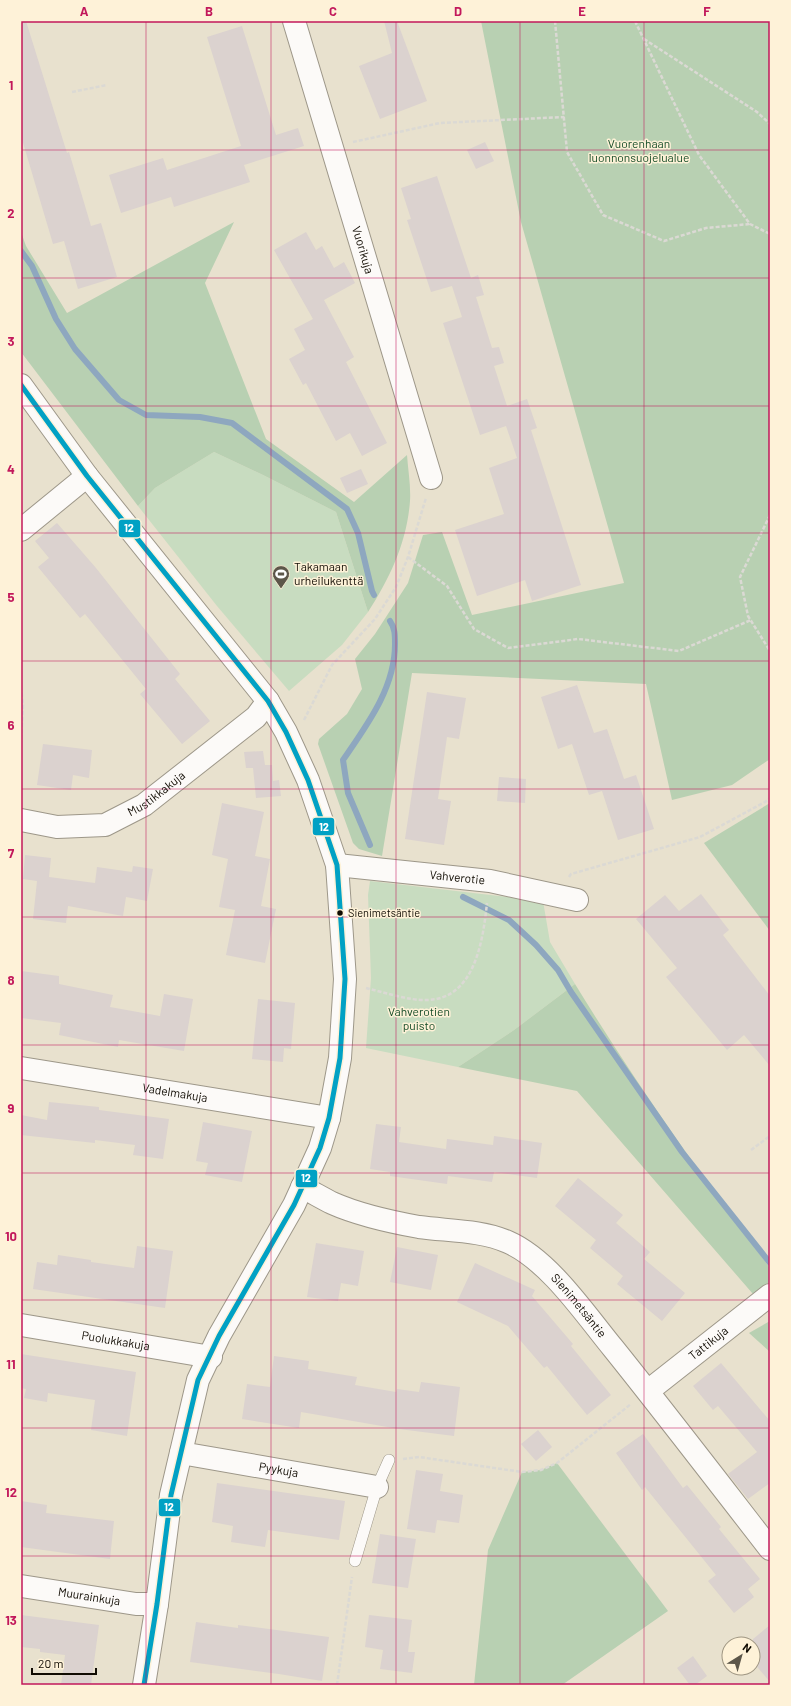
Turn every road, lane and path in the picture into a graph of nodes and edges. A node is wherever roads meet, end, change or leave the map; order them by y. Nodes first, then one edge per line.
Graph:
1 (294, 21) edge
2 (556, 21) edge
3 (635, 21) edge
4 (644, 39) junction
5 (107, 85) dead end
6 (72, 92) dead end
7 (564, 117) junction
8 (770, 124) edge
9 (331, 146) junction
10 (750, 224) junction
11 (770, 234) edge
12 (21, 385) edge
13 (87, 476) junction
14 (431, 478) joint
15 (770, 515) edge
16 (21, 530) edge
17 (408, 557) junction
18 (751, 620) junction
19 (770, 651) edge
20 (21, 687) edge
21 (268, 701) junction
22 (286, 732) junction
23 (21, 743) edge
24 (770, 798) edge
25 (21, 820) edge
26 (337, 864) junction
27 (490, 881) junction
28 (551, 894) junction
29 (577, 900) dead end
30 (362, 987) dead end
31 (21, 1068) edge
32 (328, 1118) junction
33 (770, 1136) edge
34 (751, 1150) dead end
35 (302, 1187) junction
36 (770, 1296) edge
37 (21, 1325) edge
38 (211, 1357) junction
39 (648, 1391) junction
40 (181, 1453) junction
41 (389, 1460) joint
42 (377, 1487) junction
43 (770, 1549) edge
44 (355, 1561) joint
45 (21, 1586) edge
46 (157, 1604) junction
47 (144, 1685) edge
48 (337, 1685) edge

1 - 9 street, Vuorikuja
2 - 7 path
3 - 4 path
4 - 8 path
4 - 10 path
5 - 6 path
7 - 9 path
7 - 10 path
9 - 14 street, Vuorikuja
10 - 11 path
12 - 13 street
13 - 16 street
13 - 21 street
14 - 17 path
15 - 18 path
17 - 18 path
17 - 22 path
18 - 19 path
20 - 23 path
21 - 22 street
21 - 25 street, Mustikkakuja
22 - 26 street
24 - 28 path
26 - 27 street, Vahverotie
26 - 32 street
27 - 28 street, Vahverotie
27 - 30 path
28 - 29 street, Vahverotie
31 - 32 street, Vadelmakuja
32 - 35 street
33 - 34 path
35 - 38 street
35 - 39 street, Sienimetsäntie
36 - 39 street, Tattikuja
37 - 38 street, Puolukkakuja
38 - 40 street
39 - 41 path
39 - 43 street, Sienimetsäntie
40 - 42 street, Pyykuja
40 - 46 street
41 - 42 lane
42 - 44 lane
44 - 48 path
45 - 46 street, Muurainkuja
46 - 47 street

